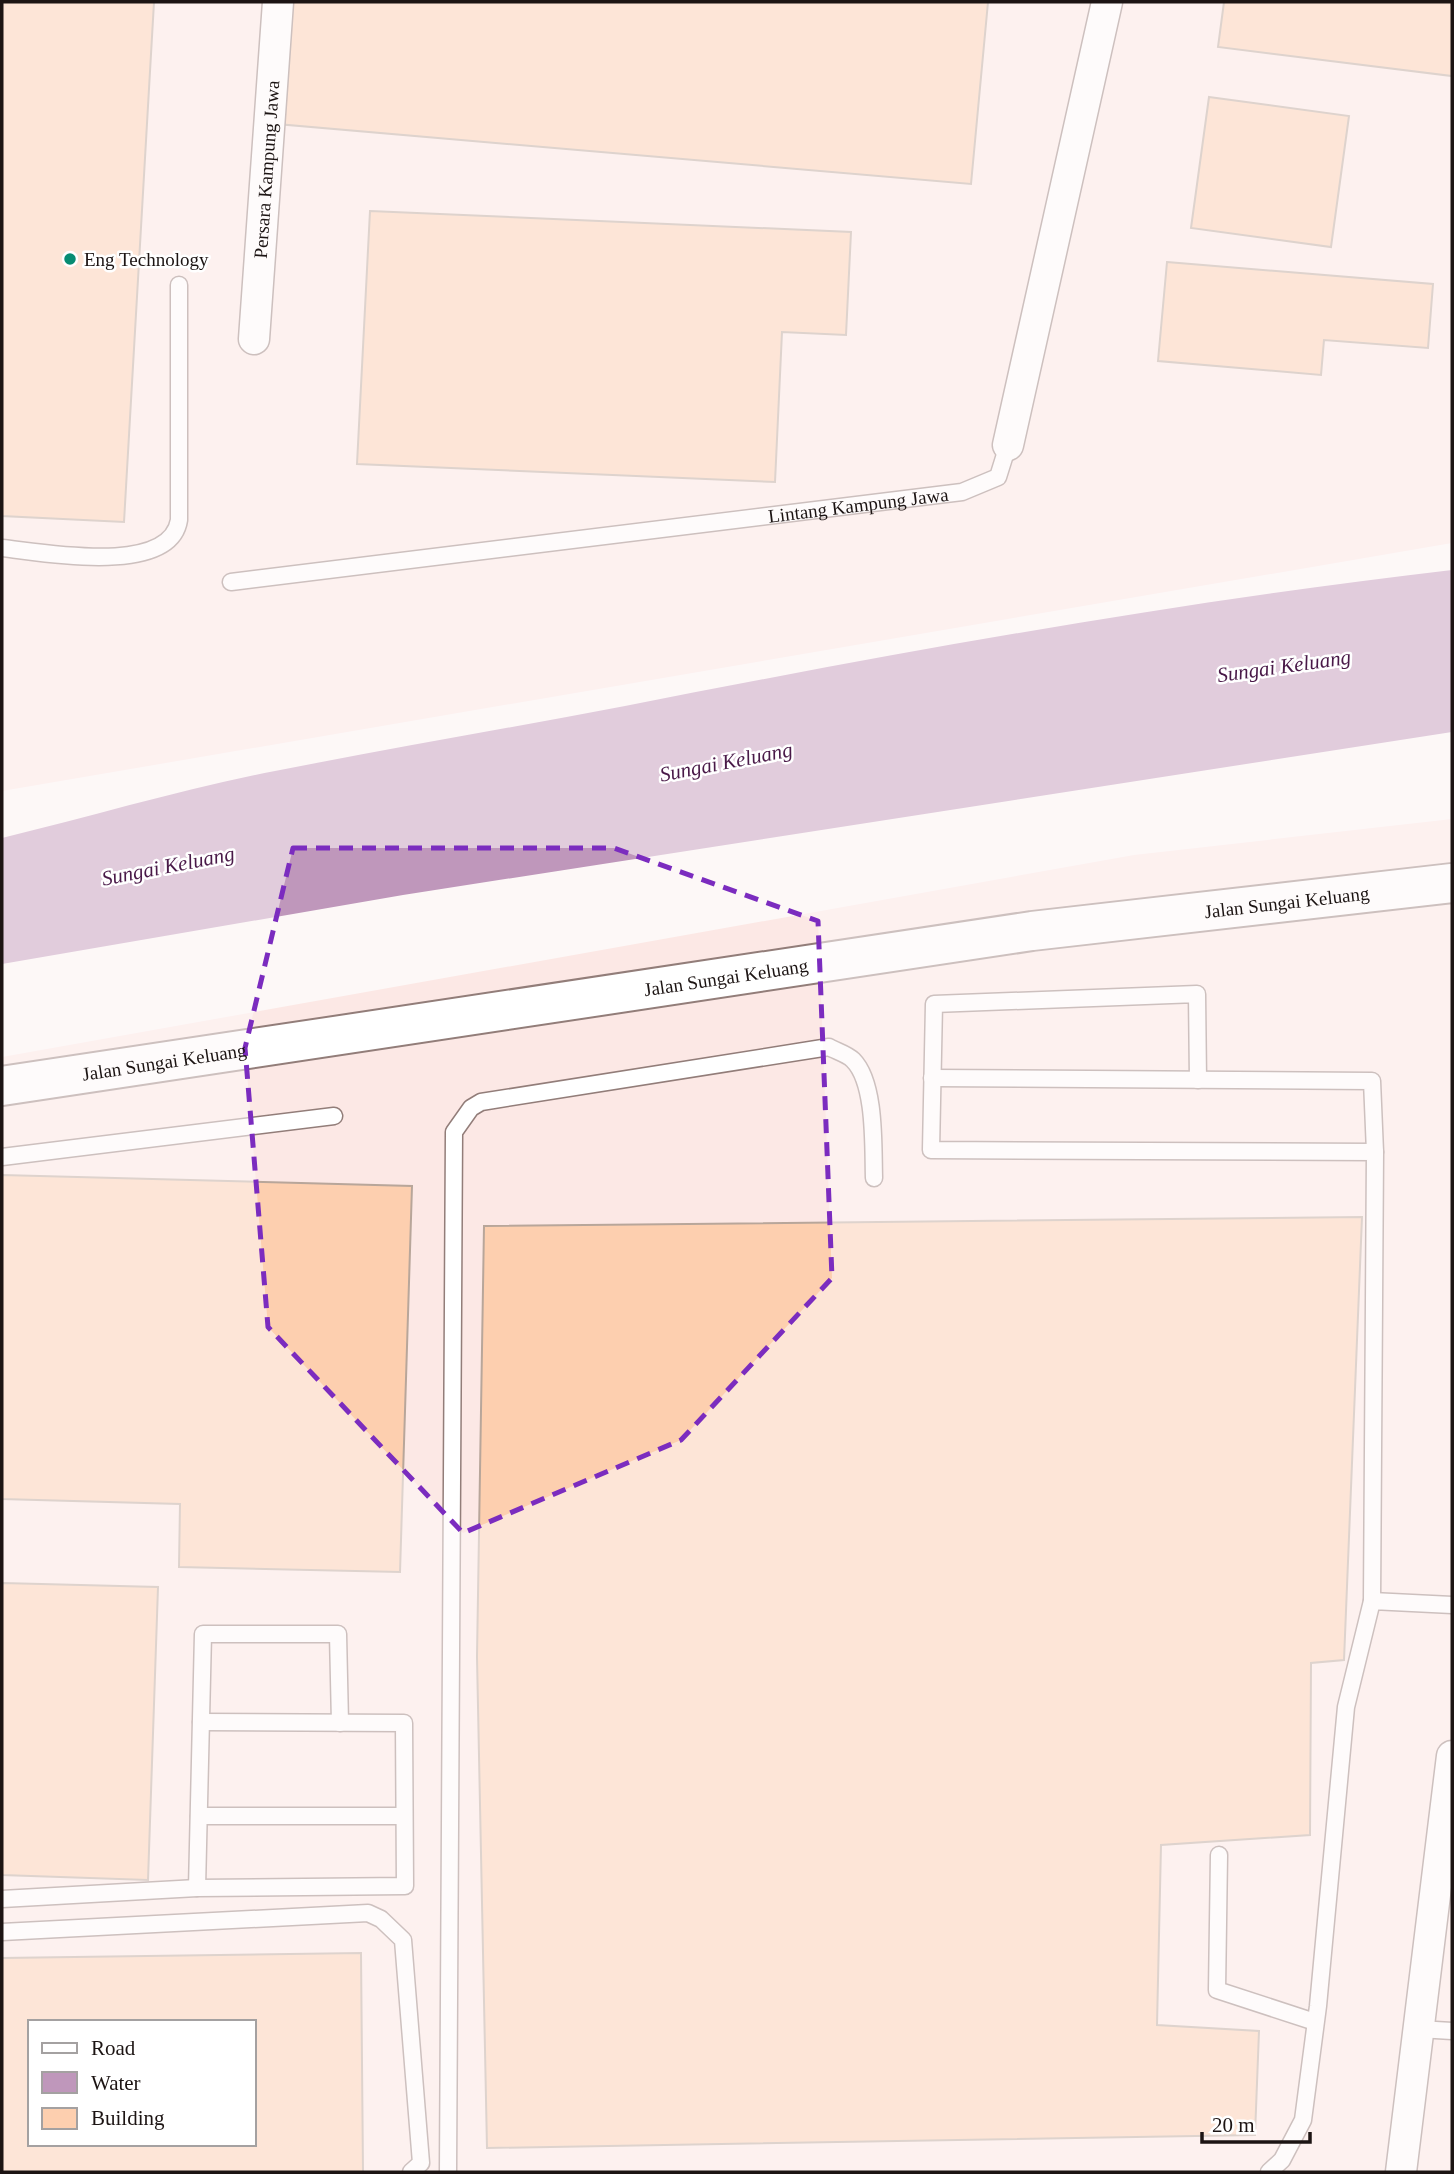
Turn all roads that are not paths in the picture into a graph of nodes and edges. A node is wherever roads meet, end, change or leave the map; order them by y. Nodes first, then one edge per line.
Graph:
1 (278, 2) edge
2 (1107, 2) edge
3 (179, 285) dead end
4 (254, 339) dead end
5 (1008, 445) joint
6 (2, 548) edge
7 (230, 582) dead end
8 (1452, 883) edge
9 (932, 1078) junction
10 (1198, 1080) junction
11 (2, 1086) edge
12 (334, 1116) dead end
13 (1375, 1152) junction
14 (2, 1157) edge
15 (874, 1178) dead end
16 (1372, 1601) junction
17 (1452, 1605) edge
18 (201, 1722) junction
19 (340, 1723) junction
20 (1452, 1756) edge
21 (199, 1816) junction
22 (404, 1816) junction
23 (1219, 1855) dead end
24 (197, 1888) junction
25 (2, 1899) edge
26 (2, 1932) edge
27 (1315, 2022) junction
28 (1419, 2029) junction
29 (1452, 2031) edge
30 (411, 2172) edge
31 (448, 2172) edge
32 (1269, 2172) edge
33 (1401, 2172) edge

1 - 4 street, Persara Kampung Jawa
2 - 5 street, Lintang Kampung Jawa
3 - 6 lane
5 - 7 lane, Lintang Kampung Jawa
8 - 11 street, Jalan Sungai Keluang
9 - 10 lane
9 - 10 lane
9 - 13 lane
10 - 13 lane
12 - 14 lane
13 - 16 lane
15 - 31 lane
16 - 17 lane
16 - 27 lane
18 - 19 lane
18 - 19 lane
18 - 21 lane
19 - 22 lane
20 - 28 street
21 - 22 lane
21 - 24 lane
22 - 24 lane
23 - 27 lane
24 - 25 lane
26 - 30 lane
27 - 32 lane
28 - 29 lane
28 - 33 street

